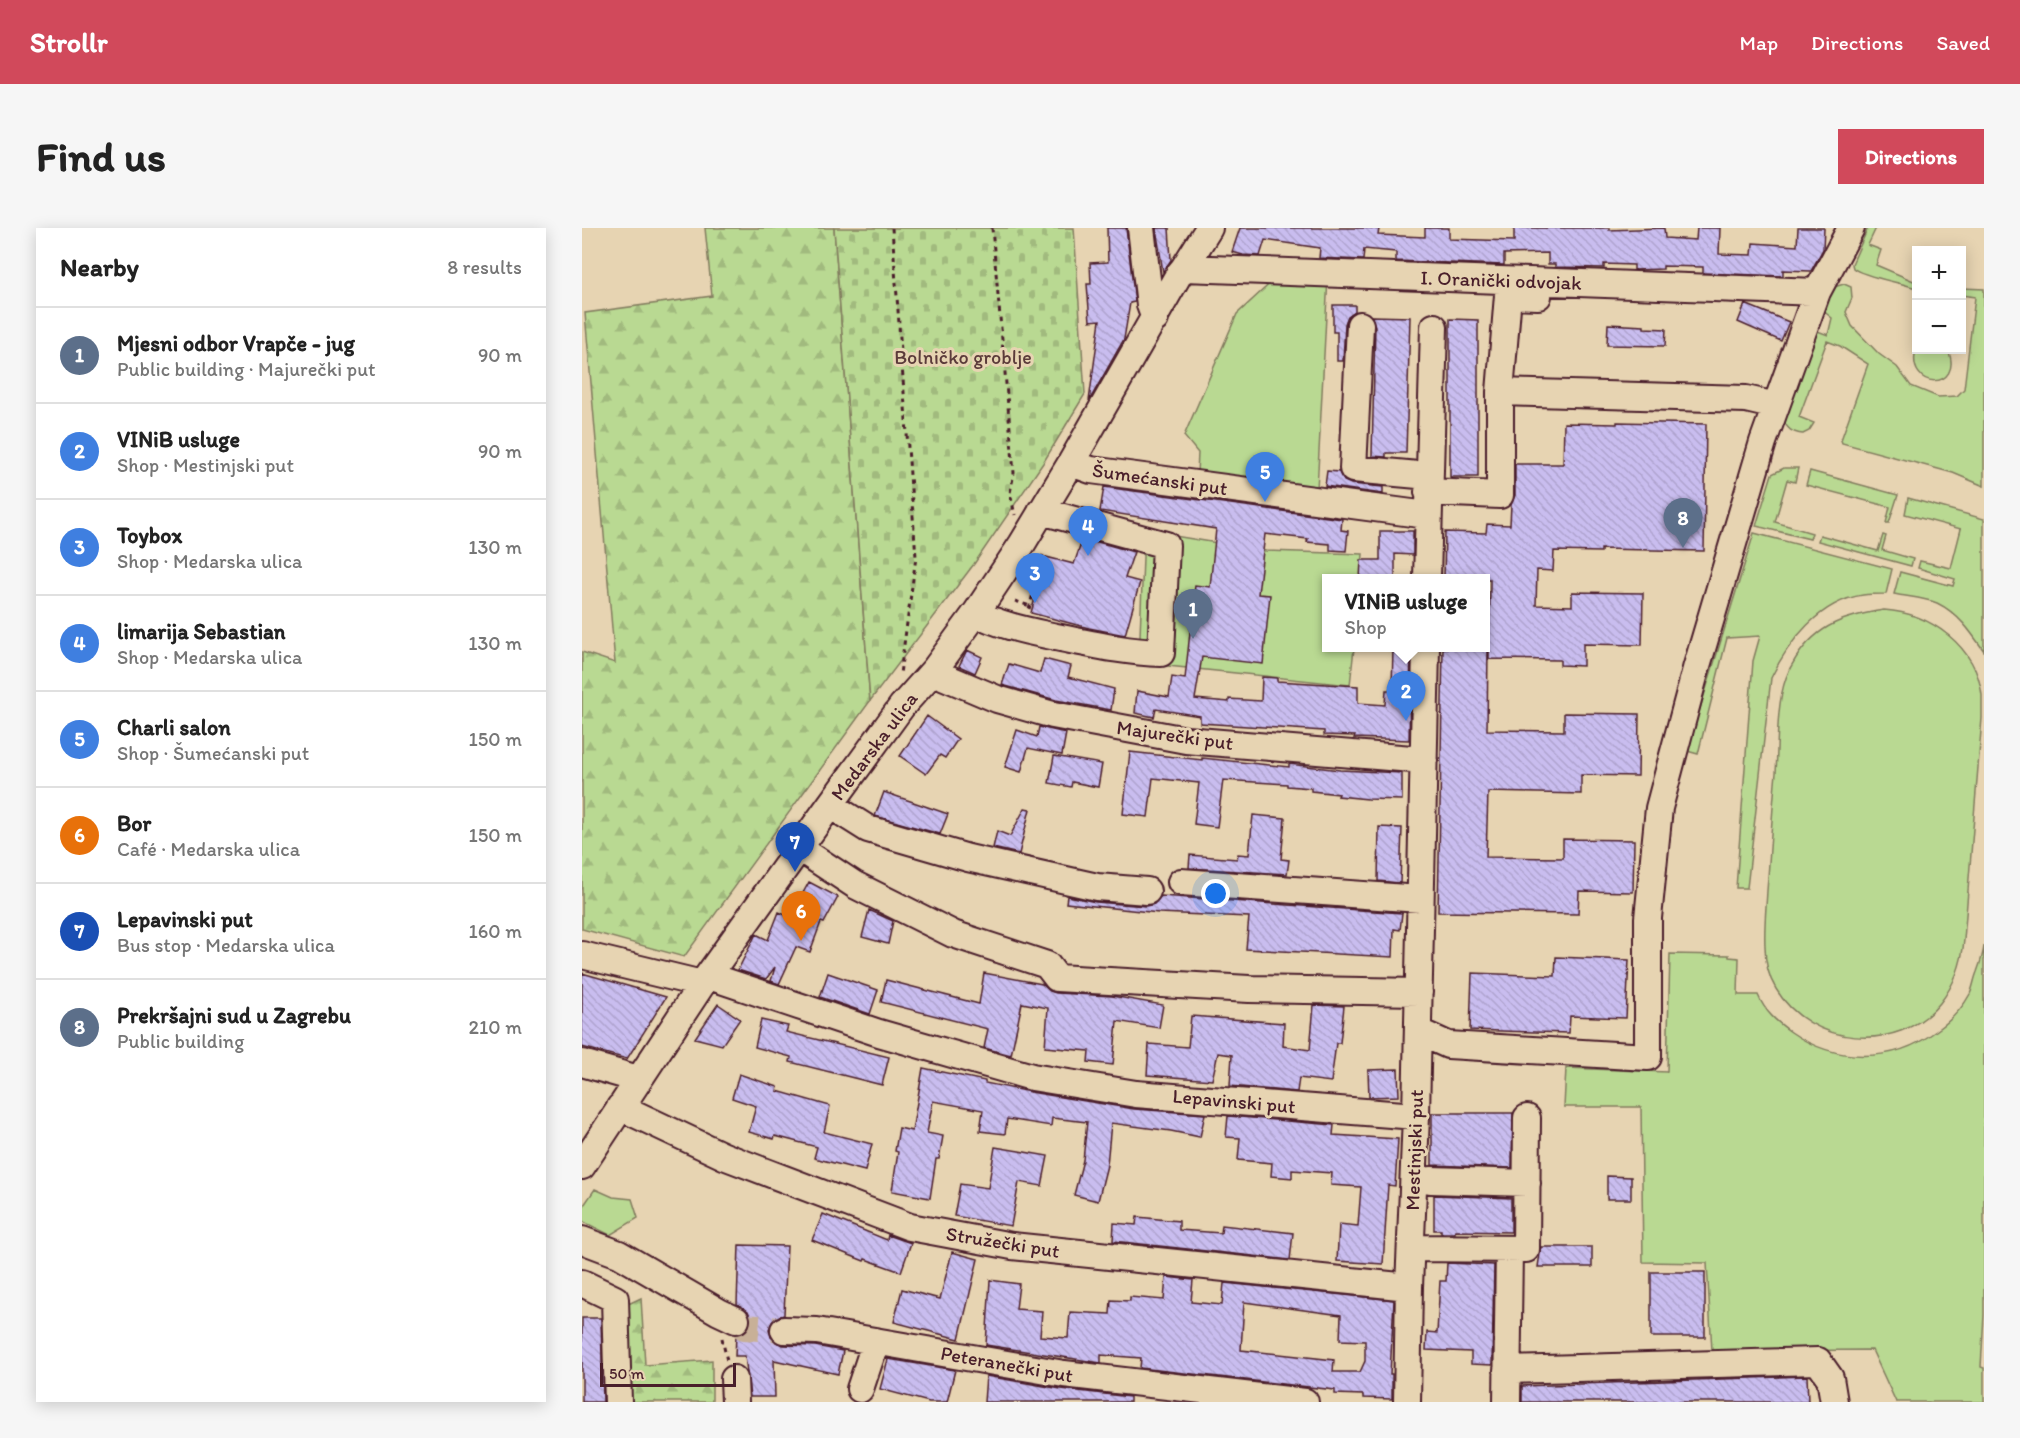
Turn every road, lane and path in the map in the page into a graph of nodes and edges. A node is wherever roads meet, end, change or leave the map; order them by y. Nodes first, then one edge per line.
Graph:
1 (892, 228) edge
2 (992, 228) edge
3 (1141, 228) edge
4 (1209, 228) edge
5 (1851, 228) edge
6 (1184, 268) junction
7 (1817, 292) junction
8 (1556, 297) dead end
9 (1155, 319) junction
10 (1360, 324) dead end
11 (1434, 327) dead end
12 (1500, 392) junction
13 (1776, 406) junction
14 (1071, 462) junction
15 (1428, 494) junction
16 (1036, 521) junction
17 (1043, 555) dead end
18 (1427, 574) edge
19 (1015, 601) dead end
20 (1030, 606) junction
21 (976, 613) junction
22 (1027, 615) dead end
23 (1426, 652) edge
24 (934, 669) junction
25 (902, 706) junction
26 (1424, 760) junction
27 (830, 805) junction
28 (799, 848) junction
29 (1181, 882) dead end
30 (1147, 891) dead end
31 (1420, 899) junction
32 (582, 956) edge
33 (705, 980) junction
34 (1419, 992) junction
35 (1426, 1035) dead end
36 (582, 1062) edge
37 (638, 1079) junction
38 (620, 1107) junction
39 (1416, 1116) junction
40 (1527, 1118) dead end
41 (592, 1133) edge
42 (582, 1166) edge
43 (1431, 1180) dead end
44 (1527, 1184) junction
45 (582, 1240) edge
46 (1411, 1248) junction
47 (1509, 1249) junction
48 (582, 1283) edge
49 (1409, 1287) junction
50 (728, 1316) joint
51 (784, 1330) tunnel mouth
52 (876, 1341) junction
53 (1507, 1370) junction
54 (860, 1389) dead end
55 (734, 1390) edge
56 (618, 1402) edge
57 (1305, 1402) edge
58 (1407, 1402) edge
59 (1507, 1402) edge
60 (1834, 1402) edge

1 - 25 path
2 - 16 path
3 - 9 street
4 - 6 street, Medarska ulica
5 - 7 street
6 - 7 street, I. Oranički odvojak
6 - 9 street, Medarska ulica
7 - 13 street
8 - 12 street
9 - 14 street, Medarska ulica
10 - 15 street
11 - 15 street
12 - 13 street
12 - 15 street
13 - 35 street
14 - 15 street, Šumećanski put
14 - 16 street, Medarska ulica
15 - 18 street
16 - 21 street, Medarska ulica
16 - 21 street
17 - 20 path
19 - 20 path
20 - 22 path
21 - 24 street, Medarska ulica
23 - 26 street, Mestinjski put
24 - 25 street, Medarska ulica
24 - 26 street, Majurečki put
25 - 27 street, Medarska ulica
26 - 31 street, Mestinjski put
27 - 28 street, Medarska ulica
27 - 30 street
28 - 33 street, Medarska ulica
28 - 34 street
29 - 31 street
31 - 34 street, Mestinjski put
32 - 33 street, Lepavinski put
33 - 37 street, Medarska ulica
33 - 39 street, Lepavinski put
34 - 39 street, Mestinjski put
36 - 37 street
37 - 38 street, Medarska ulica
38 - 41 street, Medarska ulica
38 - 49 street, Stružečki put
39 - 46 street, Mestinjski put
40 - 44 street
41 - 42 street, Medarska ulica
43 - 44 street
44 - 47 street
45 - 50 street
46 - 47 street
46 - 49 street, Mestinjski put
47 - 53 street
48 - 56 street
49 - 58 street, Mestinjski put
50 - 55 path
51 - 52 street, Peteranečki put
52 - 54 street
52 - 57 street, Peteranečki put
53 - 59 street
53 - 60 street

